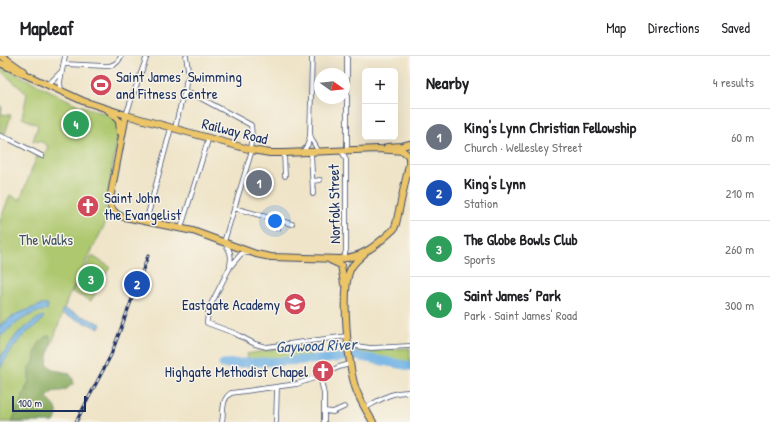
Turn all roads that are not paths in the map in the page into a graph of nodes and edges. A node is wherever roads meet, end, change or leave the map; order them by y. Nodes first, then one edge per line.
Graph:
1 (65, 56) edge
2 (121, 56) edge
3 (147, 56) edge
4 (186, 56) edge
5 (312, 56) edge
6 (347, 56) edge
7 (4, 57) edge
8 (0, 63) edge
9 (95, 65) dead end
10 (63, 66) junction
11 (105, 66) junction
12 (32, 77) junction
13 (45, 84) junction
14 (60, 91) junction
15 (185, 92) junction
16 (104, 107) junction
17 (126, 115) junction
18 (173, 128) junction
19 (310, 134) junction
20 (0, 136) edge
21 (209, 138) junction
22 (120, 140) junction
23 (410, 144) edge
24 (378, 149) junction
25 (251, 150) junction
26 (344, 150) junction
27 (303, 152) junction
28 (311, 152) junction
29 (319, 152) junction
30 (284, 153) junction
31 (42, 156) dead end
32 (410, 161) edge
33 (285, 176) dead end
34 (313, 180) junction
35 (320, 180) dead end
36 (408, 182) edge
37 (313, 194) dead end
38 (234, 208) junction
39 (280, 221) junction
40 (146, 222) junction
41 (292, 224) dead end
42 (181, 228) junction
43 (278, 228) dead end
44 (224, 242) junction
45 (369, 251) junction
46 (256, 254) junction
47 (325, 258) junction
48 (344, 258) junction
49 (230, 267) junction
50 (346, 295) junction
51 (347, 336) junction
52 (348, 345) junction
53 (410, 346) edge
54 (350, 364) junction
55 (320, 376) junction
56 (277, 387) junction
57 (410, 392) edge
58 (344, 407) dead end
59 (365, 408) junction
60 (324, 411) junction
61 (222, 422) edge
62 (276, 422) edge
63 (324, 422) edge
64 (373, 422) edge

1 - 10 street
2 - 11 street
3 - 17 street
4 - 15 street
5 - 19 street
6 - 26 street, Norfolk Street
7 - 12 main road
8 - 12 main road
9 - 11 street
10 - 11 street
10 - 13 street
10 - 14 street
12 - 13 main road, Railway Road
13 - 14 main road, Railway Road
14 - 16 main road, Railway Road
15 - 18 street
15 - 25 street
16 - 17 main road, Railway Road
16 - 22 main road
17 - 18 main road, Railway Road
17 - 22 main road
18 - 21 main road, Railway Road
18 - 40 street
19 - 27 street
19 - 29 street
20 - 31 street
21 - 25 main road, Railway Road
21 - 42 street
22 - 40 main road
23 - 24 main road
24 - 26 main road, Railway Road
24 - 32 main road
25 - 30 main road, Railway Road
25 - 38 street
26 - 29 main road, Railway Road
26 - 48 street, Norfolk Street
27 - 28 main road, Railway Road
27 - 30 main road, Railway Road
28 - 29 main road, Railway Road
28 - 34 street
30 - 33 street
32 - 36 main road
34 - 35 street
34 - 37 street
36 - 45 main road
38 - 39 street
38 - 44 street
39 - 41 street
39 - 43 street
40 - 42 main road
42 - 44 main road
44 - 46 main road
44 - 49 street
45 - 48 main road
45 - 50 main road
46 - 47 main road
46 - 49 street
47 - 48 main road
47 - 50 main road
49 - 51 street
50 - 51 main road
51 - 52 main road
52 - 53 street
52 - 54 main road
54 - 55 street
54 - 59 main road
55 - 56 street
55 - 60 street
56 - 61 street
56 - 62 street
57 - 59 street
58 - 60 street
59 - 64 main road
60 - 63 street

